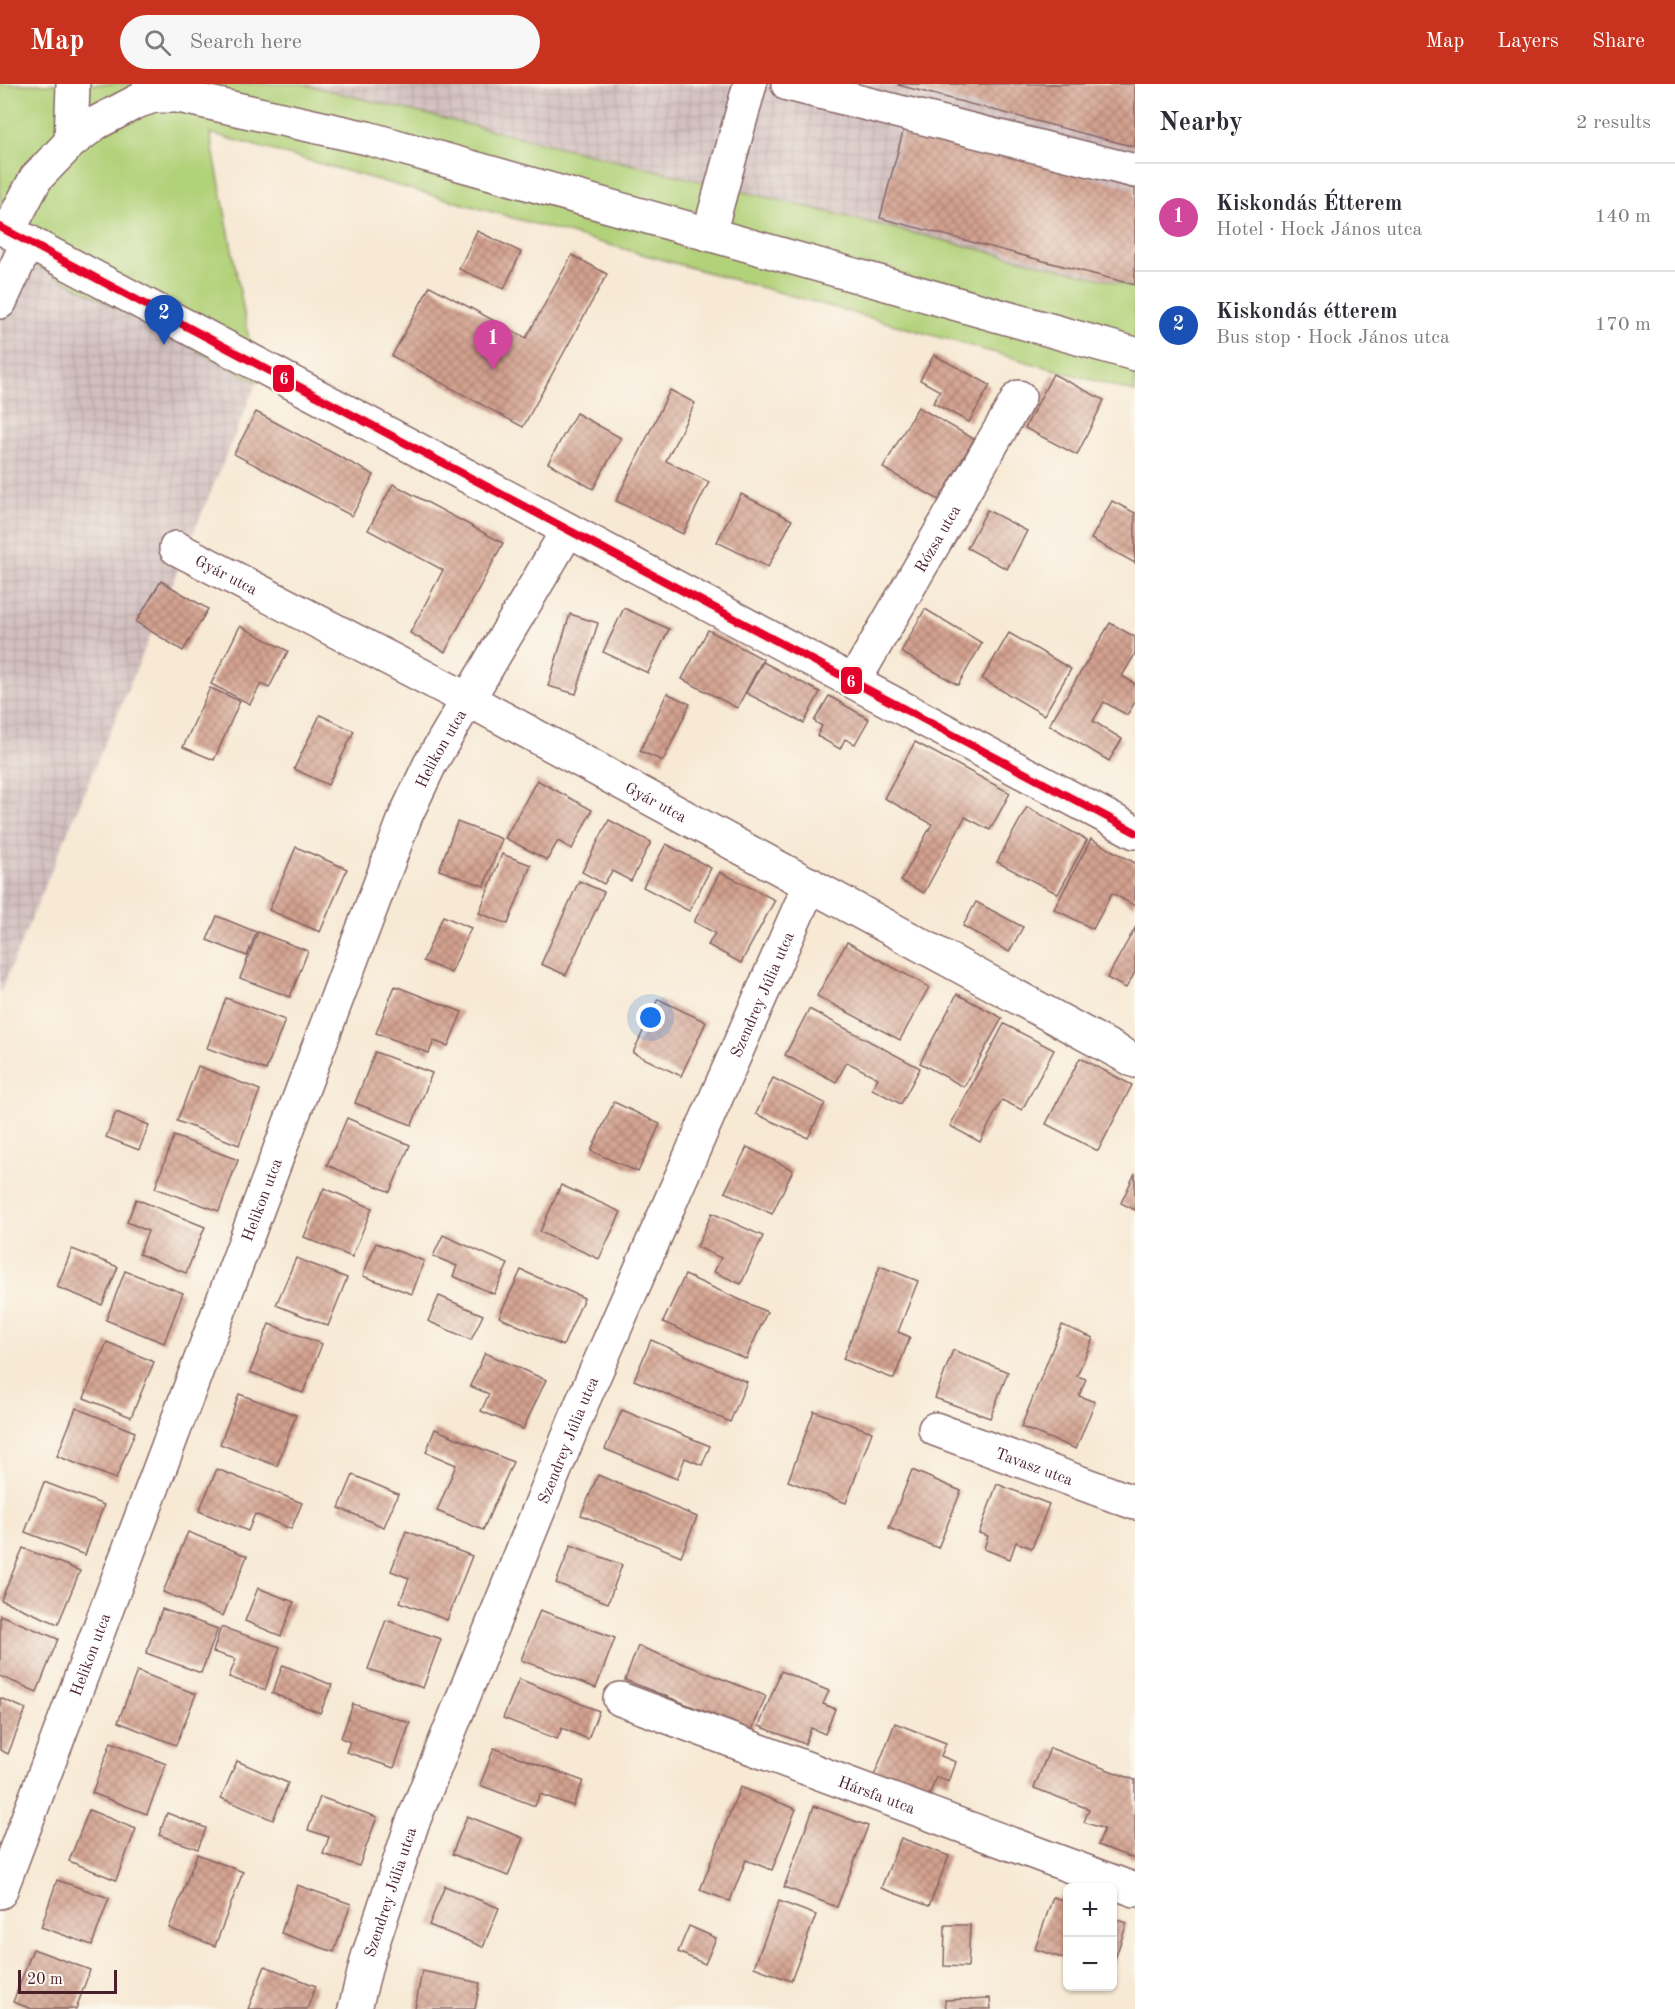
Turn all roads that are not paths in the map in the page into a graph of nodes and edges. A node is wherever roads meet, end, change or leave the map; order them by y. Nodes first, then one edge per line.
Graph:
1 (73, 84) edge
2 (750, 84) edge
3 (788, 84) edge
4 (163, 90) edge
5 (849, 92) edge
6 (71, 142) junction
7 (1135, 171) edge
8 (12, 233) edge
9 (709, 234) junction
10 (0, 302) edge
11 (1135, 354) edge
12 (1019, 397) dead end
13 (568, 530) junction
14 (176, 548) dead end
15 (854, 681) junction
16 (469, 700) junction
17 (1135, 831) edge
18 (810, 884) junction
19 (1135, 1060) edge
20 (935, 1429) dead end
21 (1135, 1503) edge
22 (620, 1699) dead end
23 (1135, 1890) edge
24 (0, 1892) edge
25 (355, 2009) edge

1 - 6 street
2 - 9 street
3 - 5 street
4 - 6 street
4 - 9 street
5 - 7 street
6 - 8 street
8 - 10 street
8 - 13 street
9 - 11 street
12 - 15 street, Rózsa utca
13 - 15 street
13 - 16 street, Helikon utca
14 - 16 street, Gyár utca
15 - 17 street
16 - 18 street, Gyár utca
16 - 24 street, Helikon utca
18 - 19 street, Gyár utca
18 - 25 street, Szendrey Júlia utca
20 - 21 street, Tavasz utca
22 - 23 street, Hársfa utca

